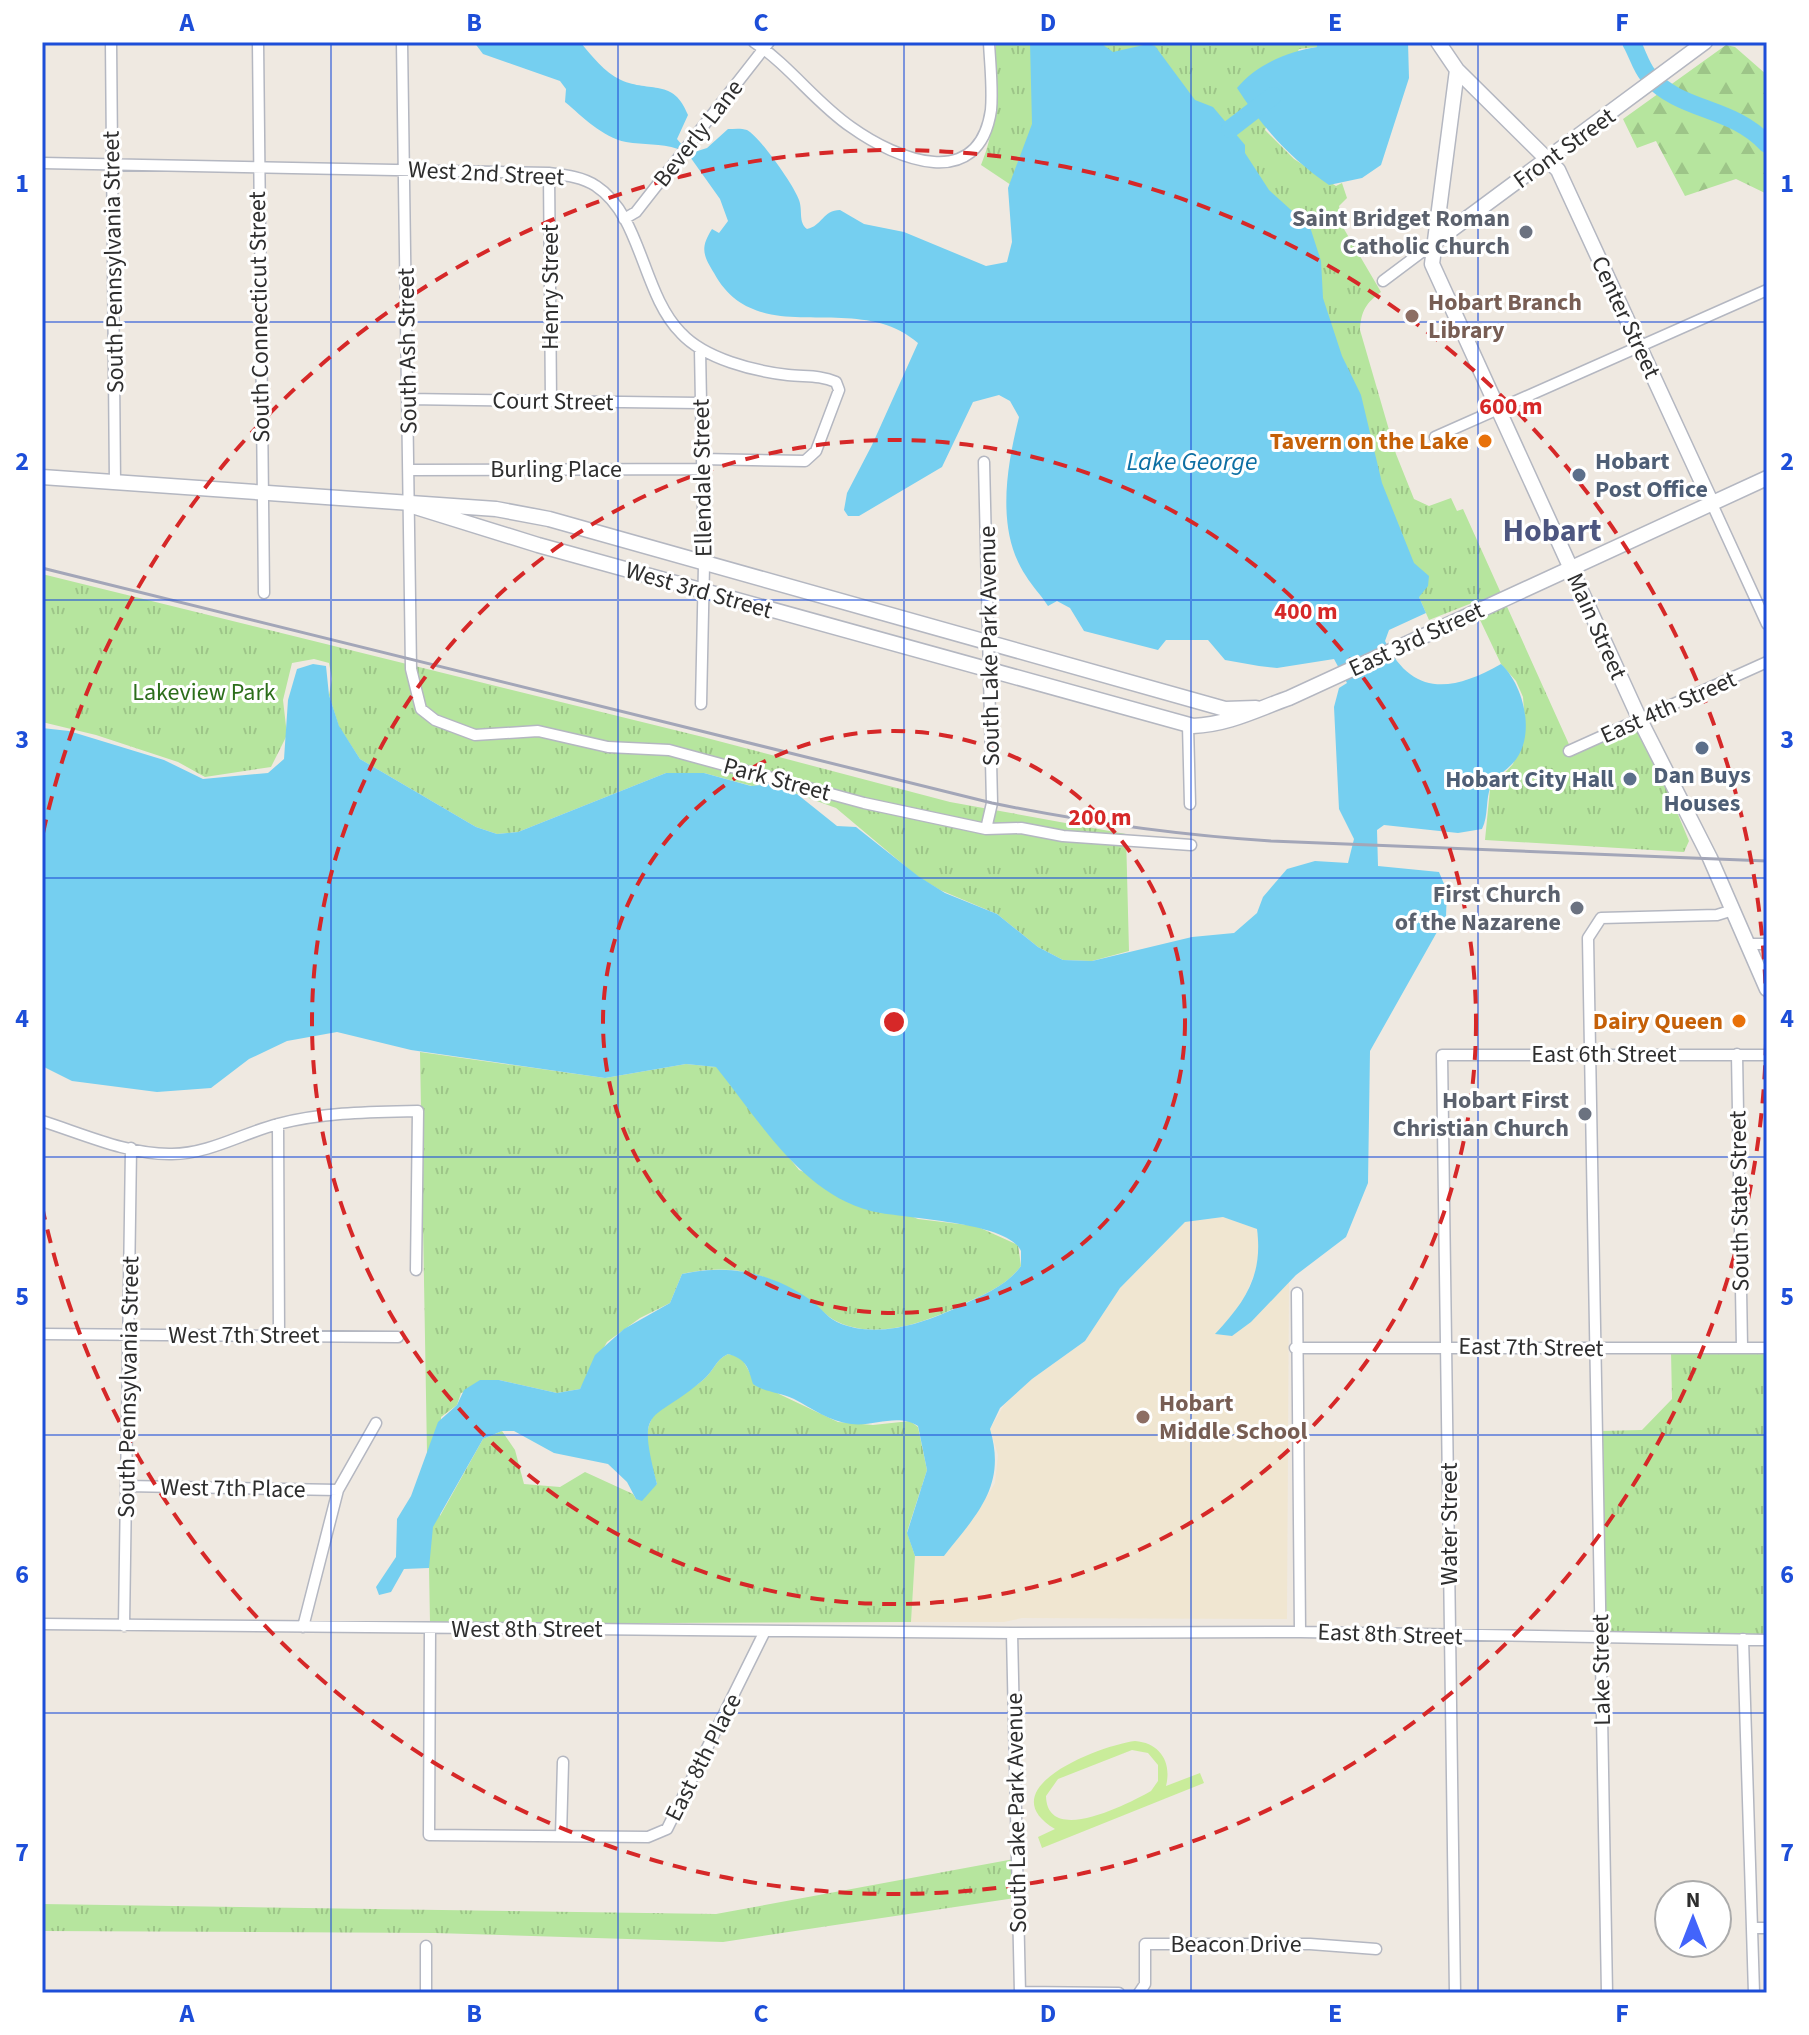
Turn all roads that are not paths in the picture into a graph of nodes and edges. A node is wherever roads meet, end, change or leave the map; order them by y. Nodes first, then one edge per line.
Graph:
1 (111, 42) edge
2 (258, 42) edge
3 (402, 42) edge
4 (989, 42) edge
5 (1438, 42) edge
6 (1705, 42) edge
7 (763, 44) edge
8 (1457, 70) junction
9 (1548, 160) junction
10 (42, 163) edge
11 (112, 164) junction
12 (258, 166) junction
13 (404, 169) junction
14 (549, 173) junction
15 (624, 219) junction
16 (1435, 242) junction
17 (1383, 281) dead end
18 (1767, 290) edge
19 (1641, 347) junction
20 (700, 349) junction
21 (407, 399) junction
22 (551, 401) junction
23 (699, 403) junction
24 (1500, 410) junction
25 (1435, 437) dead end
26 (805, 461) joint
27 (984, 462) dead end
28 (702, 464) junction
29 (409, 470) junction
30 (42, 477) edge
31 (1767, 478) edge
32 (115, 483) junction
33 (261, 494) junction
34 (1712, 504) junction
35 (409, 505) junction
36 (704, 565) junction
37 (1571, 568) junction
38 (704, 591) junction
39 (264, 593) dead end
40 (1767, 624) edge
41 (991, 644) junction
42 (411, 659) joint
43 (1767, 662) edge
44 (991, 672) junction
45 (701, 704) dead end
46 (1260, 708) junction
47 (1640, 720) junction
48 (1188, 725) junction
49 (1569, 751) dead end
50 (1190, 804) dead end
51 (986, 829) junction
52 (1191, 845) dead end
53 (1733, 910) junction
54 (1748, 944) junction
55 (1767, 944) edge
56 (1767, 989) edge
57 (1588, 1054) junction
58 (1737, 1054) junction
59 (1442, 1055) joint
60 (1767, 1055) edge
61 (42, 1121) edge
62 (278, 1124) junction
63 (131, 1148) junction
64 (416, 1270) dead end
65 (1297, 1293) dead end
66 (42, 1334) edge
67 (129, 1334) junction
68 (279, 1335) junction
69 (398, 1337) dead end
70 (1448, 1345) junction
71 (1742, 1347) junction
72 (1295, 1348) junction
73 (1595, 1348) junction
74 (1767, 1348) edge
75 (376, 1423) dead end
76 (127, 1486) junction
77 (338, 1490) junction
78 (42, 1624) edge
79 (124, 1626) junction
80 (303, 1627) junction
81 (430, 1628) junction
82 (765, 1631) junction
83 (1300, 1632) junction
84 (1012, 1633) junction
85 (1450, 1636) junction
86 (1601, 1637) junction
87 (1743, 1639) junction
88 (1767, 1640) edge
89 (563, 1762) dead end
90 (561, 1836) junction
91 (1753, 1928) junction
92 (1767, 1928) edge
93 (426, 1946) dead end
94 (1376, 1949) dead end
95 (1020, 1992) edge
96 (426, 1993) edge
97 (1119, 1993) edge
98 (1139, 1993) edge
99 (1455, 1993) edge
100 (1607, 1993) edge
101 (1754, 1993) edge

1 - 11 street, South Pennsylvania Street
2 - 12 street, South Connecticut Street
3 - 13 street, South Ash Street
4 - 7 street
5 - 8 street, Center Street
6 - 9 street, Front Street
7 - 15 street, Beverly Lane
8 - 9 street, Center Street
8 - 16 street, Main Street
9 - 16 street, Front Street
9 - 19 street, Center Street
10 - 11 street, West 2nd Street
11 - 12 street, West 2nd Street
11 - 32 street, South Pennsylvania Street
12 - 13 street, West 2nd Street
12 - 33 street, South Connecticut Street
13 - 14 street, West 2nd Street
13 - 21 street, South Ash Street
14 - 15 street, West 2nd Street
14 - 22 street, Henry Street
15 - 20 street, West 2nd Street
16 - 17 street, Front Street
16 - 24 street, Main Street
18 - 19 street
19 - 24 street
19 - 34 street, Center Street
20 - 23 street, Ellendale Street
20 - 26 street, West 2nd Street
21 - 22 street, Court Street
21 - 29 street, South Ash Street
22 - 23 street, Court Street
23 - 28 street, Ellendale Street
24 - 25 street
24 - 37 street, Main Street
26 - 28 street, Burling Place
27 - 41 street, South Lake Park Avenue
28 - 29 street, Burling Place
28 - 36 street, Ellendale Street
29 - 35 street, South Ash Street
30 - 32 street, West 3rd Street
31 - 34 street, East 3rd Street
32 - 33 street, West 3rd Street
33 - 35 street, West 3rd Street
33 - 39 street, South Connecticut Street
34 - 37 street, East 3rd Street
34 - 40 street, Center Street
35 - 36 street, West 3rd Street
35 - 38 street, West 3rd Street
35 - 42 street, South Ash Street
36 - 38 street, Ellendale Street
36 - 41 street, West 3rd Street
37 - 46 street, East 3rd Street
37 - 47 street, Main Street
38 - 44 street, West 3rd Street
38 - 45 street, Ellendale Street
41 - 44 street, South Lake Park Avenue
41 - 46 street, East 3rd Street
42 - 51 street, Park Street
43 - 47 street, East 4th Street
44 - 48 street, East 3rd Street
44 - 51 street, South Lake Park Avenue
46 - 48 street, East 3rd Street
47 - 49 street, East 4th Street
47 - 53 street, Main Street
48 - 50 street
51 - 52 street, Park Street
53 - 54 street, Main Street
53 - 57 street, Lake Street
54 - 55 street
54 - 56 street, Main Street
57 - 58 street, East 6th Street
57 - 59 street, East 6th Street
57 - 73 street, Lake Street
58 - 60 street, East 6th Street
58 - 71 street, South State Street
59 - 70 street, Water Street
61 - 63 street
62 - 63 street
62 - 64 street
62 - 68 street
63 - 67 street, South Pennsylvania Street
65 - 72 street
66 - 67 street, West 7th Street
67 - 68 street, West 7th Street
67 - 76 street, South Pennsylvania Street
68 - 69 street, West 7th Street
70 - 72 street, East 7th Street
70 - 73 street, East 7th Street
70 - 85 street, Water Street
71 - 73 street, East 7th Street
71 - 74 street, East 7th Street
72 - 83 street
73 - 86 street, Lake Street
75 - 77 street
76 - 77 street, West 7th Place
76 - 79 street, South Pennsylvania Street
77 - 80 street
78 - 79 street, West 8th Street
79 - 80 street, West 8th Street
80 - 81 street, West 8th Street
81 - 82 street, West 8th Street
81 - 90 street
82 - 84 street, West 8th Street
82 - 90 street, East 8th Place
83 - 84 street, East 8th Street
83 - 85 street, East 8th Street
84 - 95 street, South Lake Park Avenue
85 - 86 street, East 8th Street
85 - 99 street, Water Street
86 - 87 street, East 8th Street
86 - 100 street, Lake Street
87 - 88 street, East 8th Street
87 - 91 street
89 - 90 street
91 - 92 street
91 - 101 street
93 - 96 street
94 - 98 street, Beacon Drive
95 - 97 street

